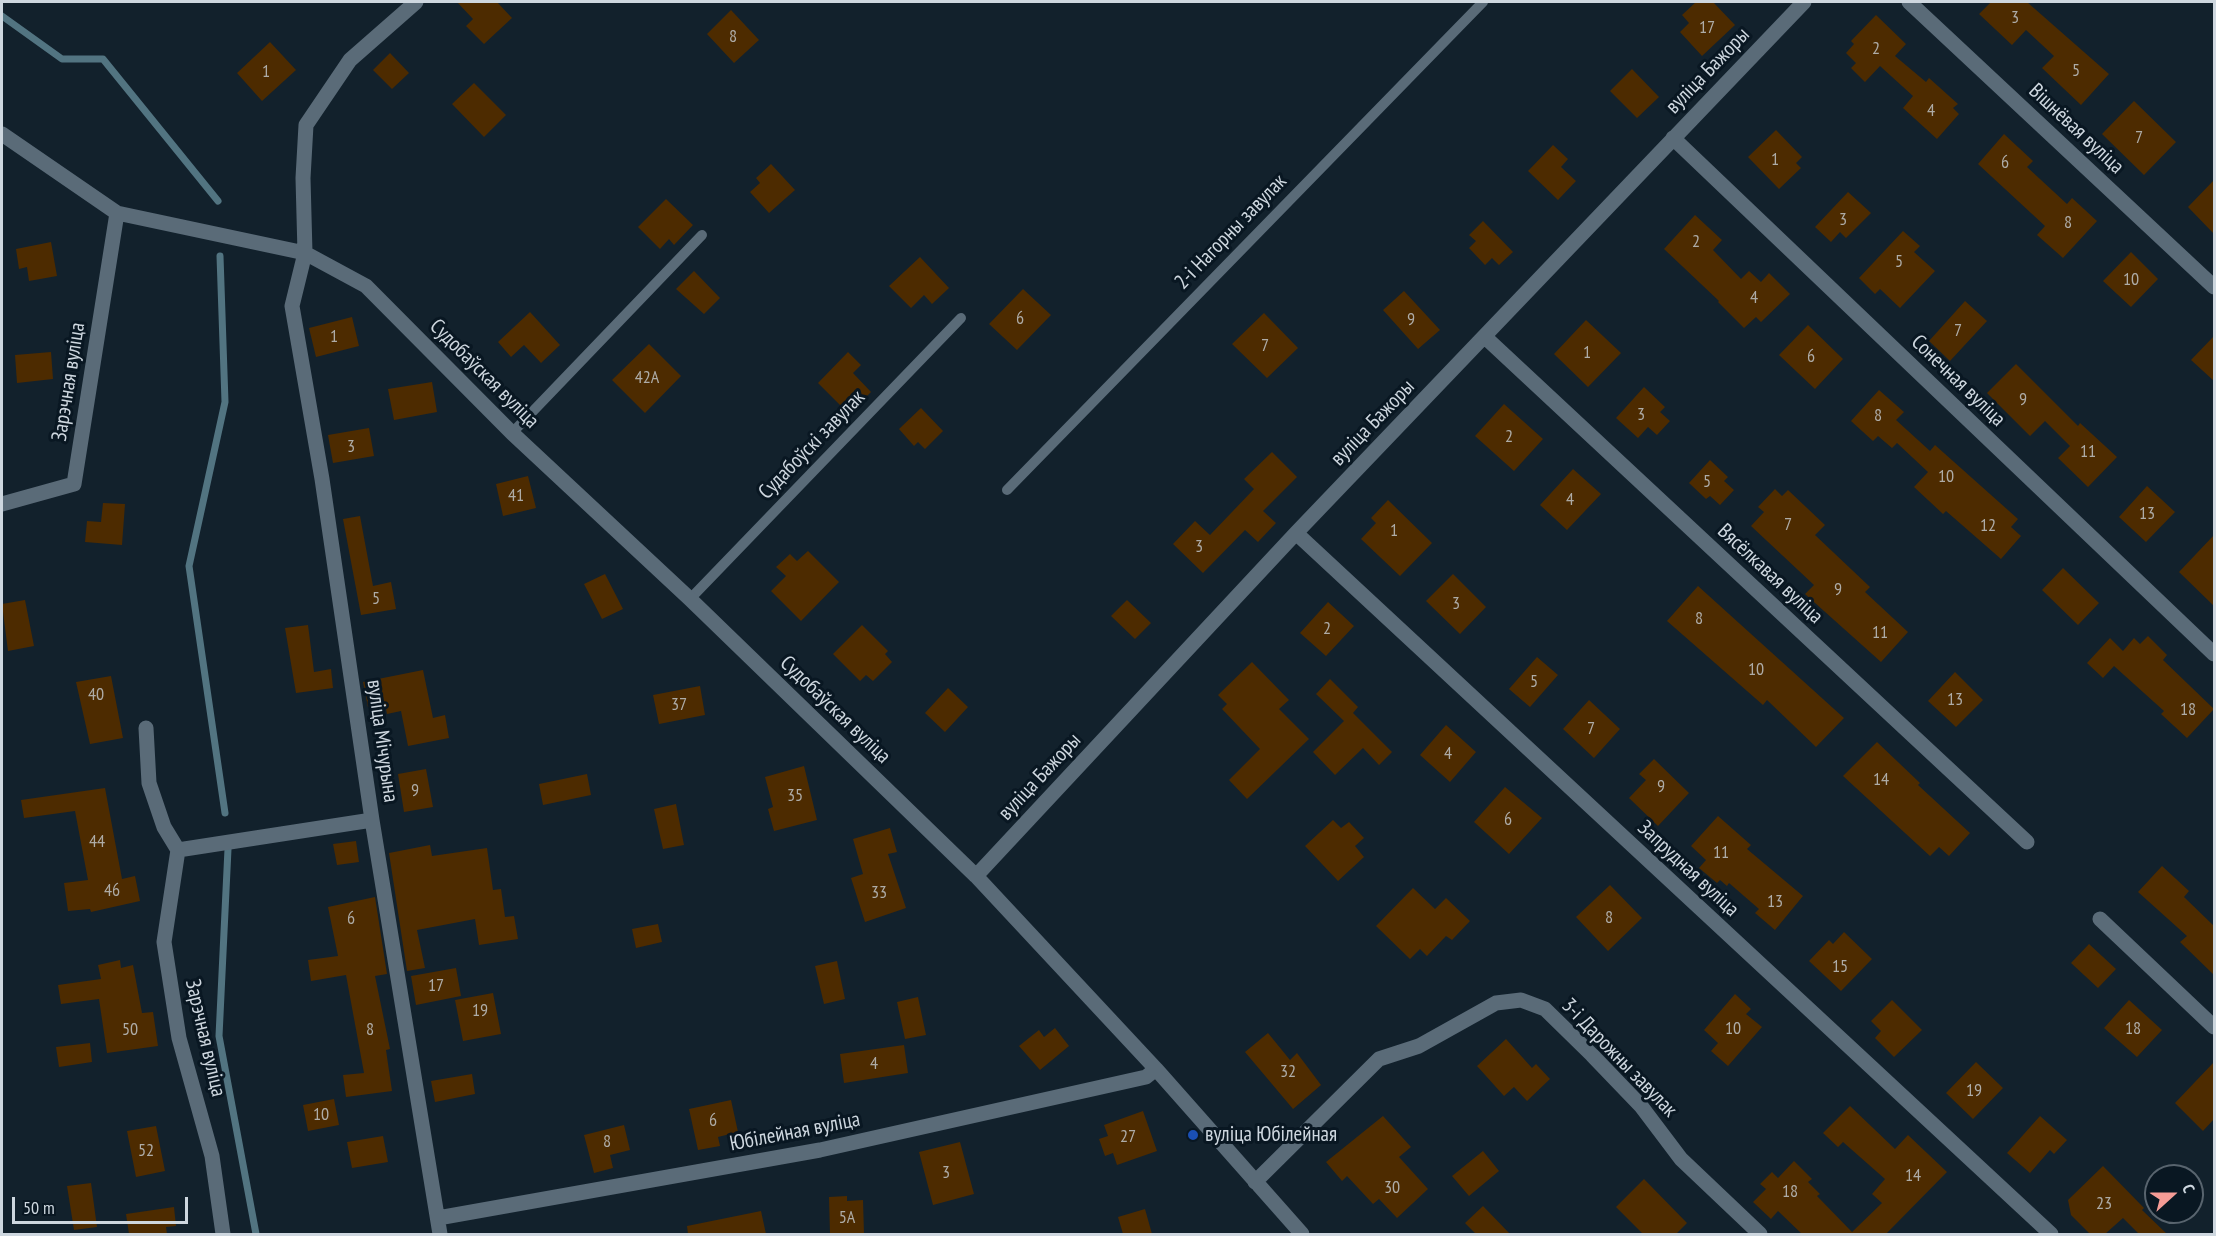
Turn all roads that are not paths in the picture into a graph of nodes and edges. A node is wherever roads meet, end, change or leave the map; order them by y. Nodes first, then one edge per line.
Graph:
1 (416, 2) edge
2 (1483, 2) edge
3 (1804, 2) edge
4 (1909, 2) edge
5 (2, 134) edge
6 (1673, 138) junction
7 (117, 213) junction
8 (702, 235) dead end
9 (305, 253) junction
10 (2214, 287) edge
11 (961, 318) dead end
12 (1485, 337) junction
13 (512, 433) junction
14 (1006, 490) dead end
15 (2, 504) edge
16 (1296, 533) junction
17 (690, 599) junction
18 (2214, 654) edge
19 (146, 728) dead end
20 (372, 820) junction
21 (2027, 842) dead end
22 (178, 850) junction
23 (976, 876) junction
24 (2100, 919) dead end
25 (2214, 1027) edge
26 (1156, 1069) junction
27 (1255, 1182) junction
28 (438, 1218) junction
29 (223, 1234) edge
30 (440, 1234) edge
31 (1302, 1234) edge
32 (1760, 1234) edge
33 (2051, 1234) edge

1 - 9 street, вуліца Мічурына
2 - 14 lane, 2-і Нагорны завулак
3 - 6 street, вуліца Бажоры
4 - 10 street, Вішнёвая вуліца
5 - 7 street
6 - 12 street, вуліца Бажоры
6 - 18 street, Сонечная вуліца
7 - 9 street
7 - 15 street, Зарэчная вуліца
8 - 13 lane
9 - 13 street, Судобаўская вуліца
9 - 20 street, вуліца Мічурына
11 - 17 lane, Судабоўскі завулак
12 - 16 street, вуліца Бажоры
12 - 21 street, Вясёлкавая вуліца
13 - 17 street, Судобаўская вуліца
16 - 23 street, вуліца Бажоры
16 - 33 street, Запрудная вуліца
17 - 23 street, Судобаўская вуліца
19 - 22 street
20 - 22 street
20 - 28 street, вуліца Мічурына
22 - 29 street, Зарэчная вуліца
23 - 26 street, Судобаўская вуліца
24 - 25 street
26 - 27 street, Судобаўская вуліца
26 - 28 street, Юбілейная вуліца
27 - 31 street, Судобаўская вуліца
27 - 32 street, 3-і Дарожны завулак
28 - 30 street, вуліца Мічурына

